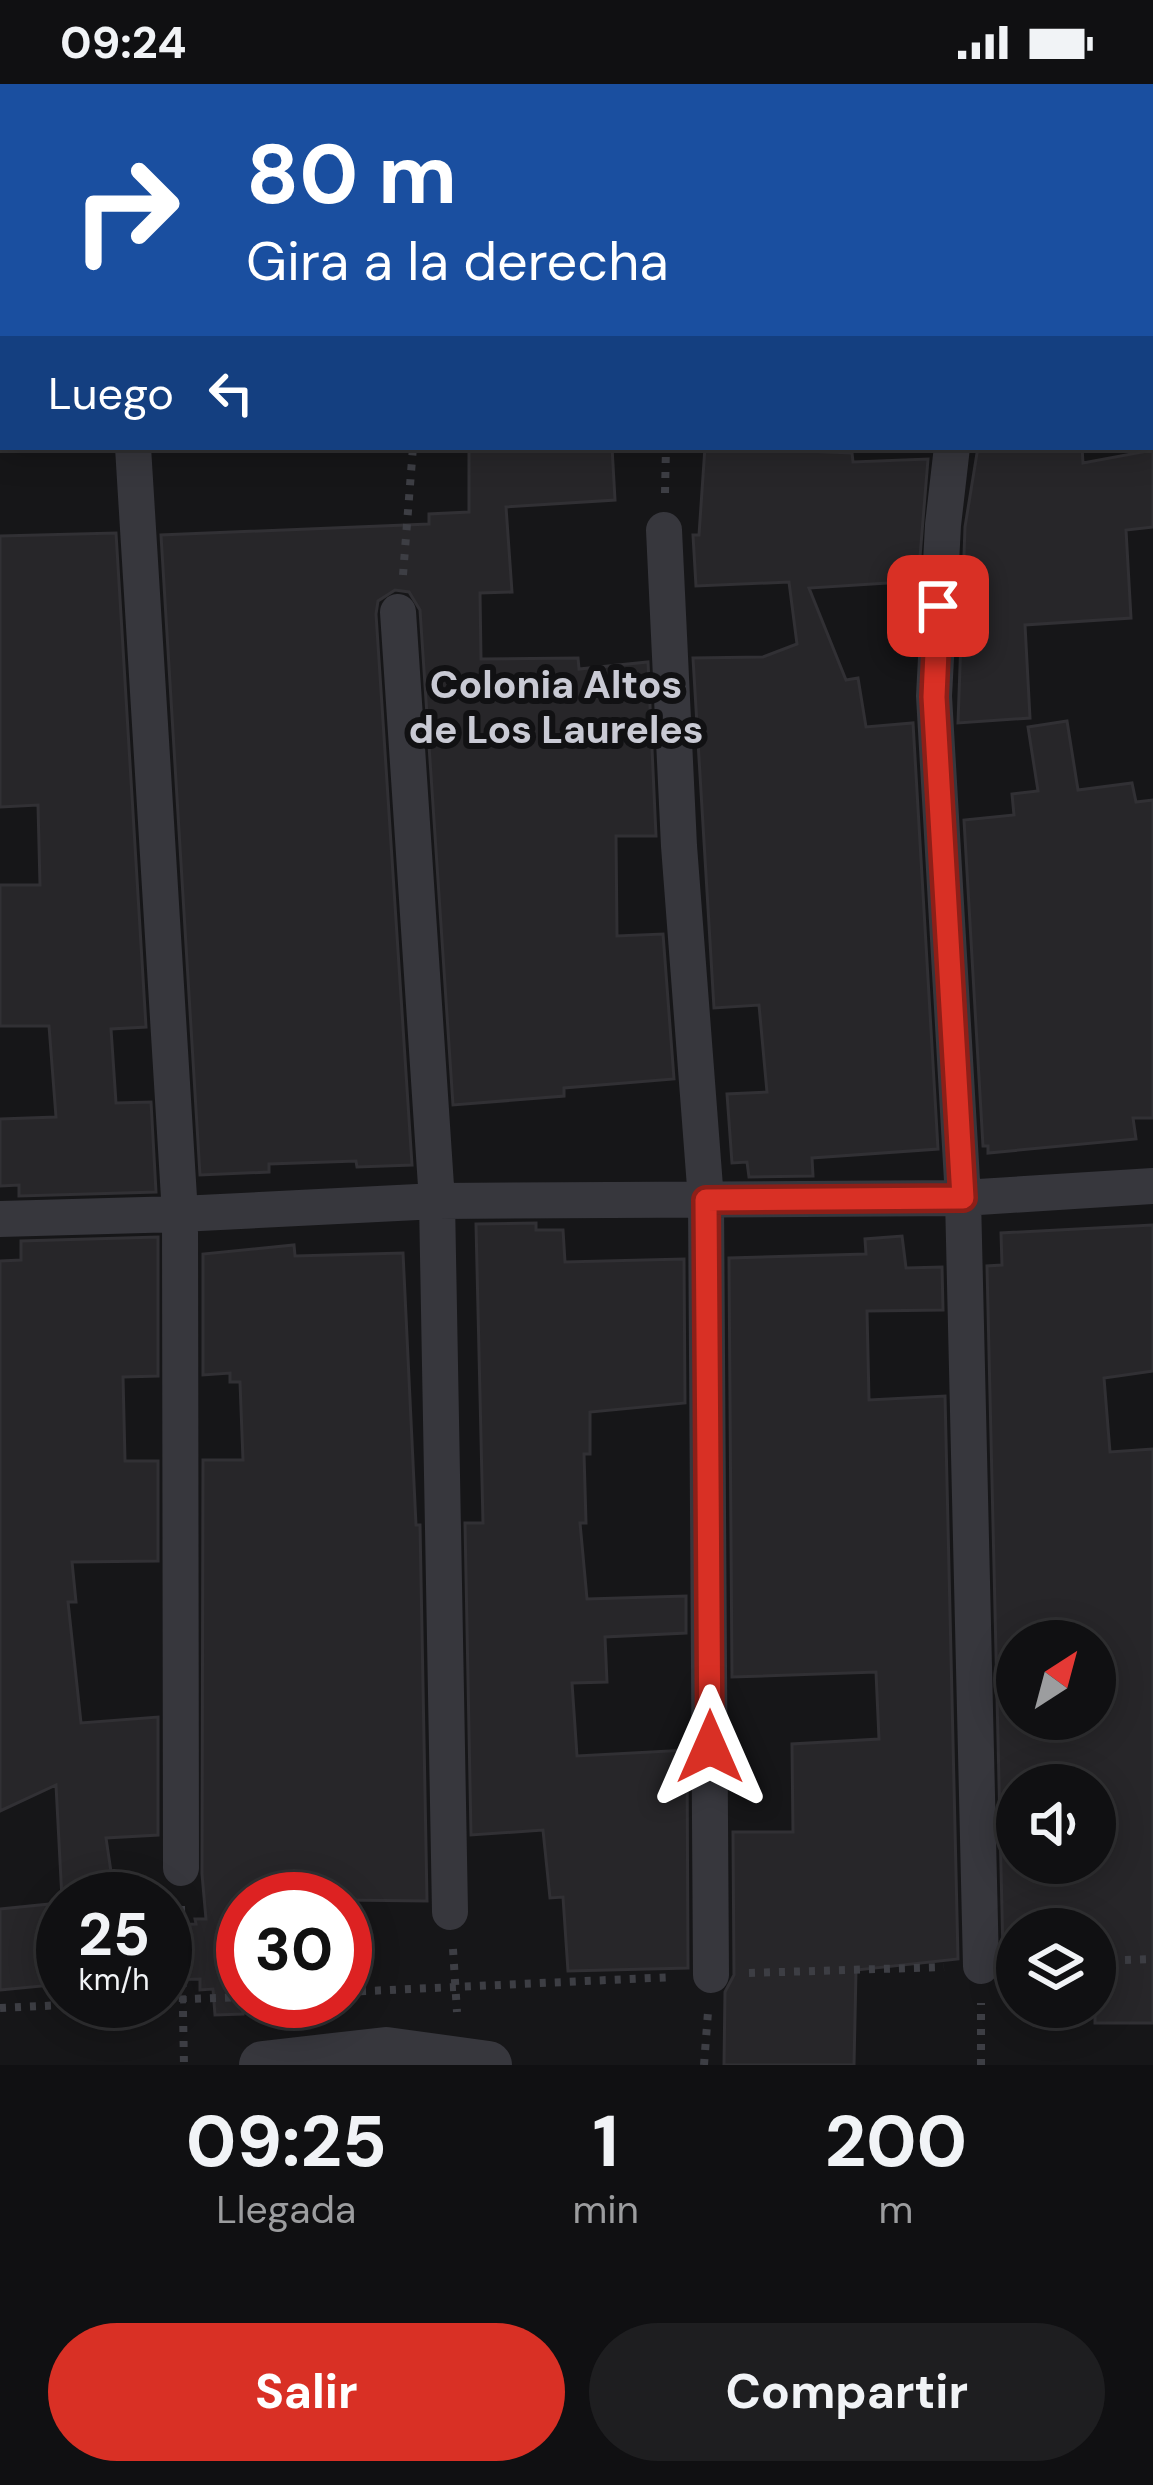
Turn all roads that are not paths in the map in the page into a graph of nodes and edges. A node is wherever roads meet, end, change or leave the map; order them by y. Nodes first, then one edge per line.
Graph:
1 (133, 450) edge
2 (952, 450) edge
3 (664, 530) dead end
4 (398, 612) road end
5 (1153, 1186) edge
6 (963, 1198) junction
7 (706, 1200) junction
8 (437, 1201) junction
9 (180, 1214) junction
10 (0, 1219) edge
11 (181, 1868) road end
12 (450, 1912) road end
13 (981, 1966) road end
14 (711, 1975) road end
15 (474, 2063) edge
16 (263, 2065) edge

1 - 9 street
2 - 6 street
3 - 7 street
4 - 8 street
5 - 6 street
6 - 7 street
6 - 13 street
7 - 8 street
7 - 14 street
8 - 9 street
8 - 12 street
9 - 10 street
9 - 11 street
15 - 16 street

